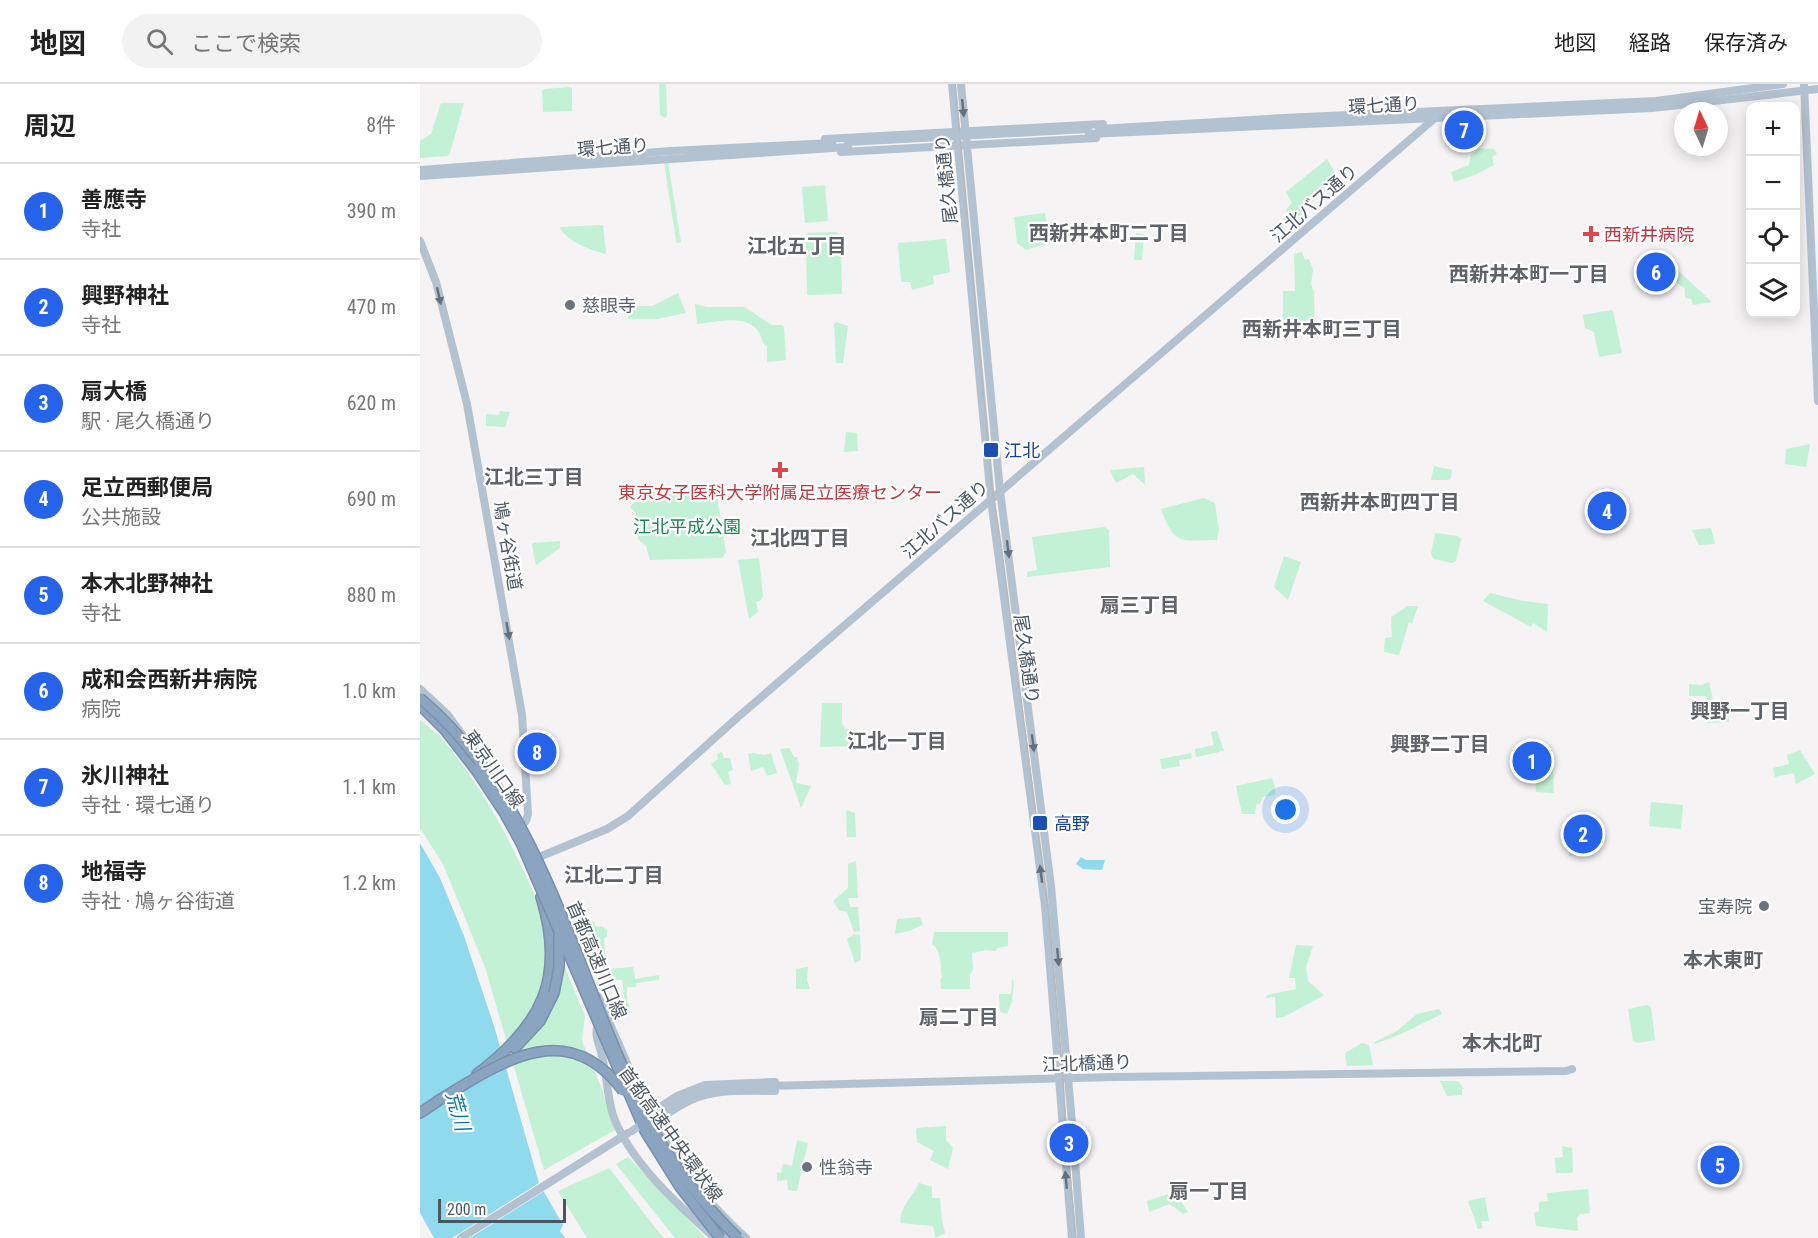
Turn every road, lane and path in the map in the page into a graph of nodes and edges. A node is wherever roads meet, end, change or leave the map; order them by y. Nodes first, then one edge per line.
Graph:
1 (952, 84) edge
2 (961, 84) edge
3 (1783, 84) edge
4 (1804, 88) edge
5 (1818, 89) edge
6 (1447, 111) junction
7 (1435, 118) junction
8 (1129, 129) junction
9 (961, 131) junction
10 (962, 146) junction
11 (808, 147) junction
12 (420, 170) edge
13 (420, 176) edge
14 (420, 241) edge
15 (1818, 401) edge
16 (1000, 491) junction
17 (991, 500) junction
18 (420, 689) edge
19 (420, 698) edge
20 (420, 704) edge
21 (520, 827) junction
22 (527, 839) junction
23 (524, 850) junction
24 (535, 859) junction
25 (605, 1020) junction
26 (1572, 1069) dead end
27 (1068, 1078) junction
28 (1058, 1079) junction
29 (797, 1086) junction
30 (437, 1103) junction
31 (420, 1114) edge
32 (647, 1115) junction
33 (652, 1124) junction
34 (620, 1138) junction
35 (1081, 1237) edge
36 (461, 1238) edge
37 (721, 1238) edge
38 (732, 1238) edge
39 (738, 1238) edge
40 (746, 1238) edge
41 (1072, 1238) edge

1 - 9 main road, 尾久橋通り
2 -> 9 main road, 尾久橋通り
3 - 6 main road, 環七通り
4 - 5 main road, 環七通り
4 - 7 main road, 環七通り
4 - 15 main road
6 - 7 main road, 江北バス通り
6 - 8 main road, 環七通り
7 - 8 main road, 環七通り
7 - 16 main road, 江北バス通り
8 - 9 main road, 環七通り
8 - 10 main road, 環七通り
8 - 11 main road, 環七通り
9 - 10 main road, 尾久橋通り
9 - 11 main road, 環七通り
10 - 11 main road, 環七通り
10 - 16 main road, 尾久橋通り
10 - 17 main road, 尾久橋通り
11 - 12 main road, 環七通り
11 - 13 main road, 環七通り
14 -> 21 main road, 鳩ヶ谷街道
16 - 17 main road, 江北バス通り
16 -> 27 main road, 尾久橋通り
17 - 24 main road, 江北バス通り
28 -> 17 main road, 尾久橋通り
18 - 21 main road, 東京川口線
19 - 22 highway, 首都高速川口線, bridge
20 - 21 main road, 東京川口線
20 - 23 highway, 首都高速川口線, bridge
21 - 24 main road, 東京川口線
22 - 30 highway, 首都高速中央環状線, bridge
22 - 39 highway, 首都高速川口線, bridge
23 - 30 highway, 首都高速川口線, bridge
23 - 37 highway, 首都高速川口線, bridge
24 - 25 main road, 東京川口線
25 - 32 main road, 東京川口線
25 - 34 main road
26 - 27 main road, 江北橋通り
27 - 28 main road, 江北橋通り
27 - 35 main road, 尾久橋通り
28 - 29 main road, 江北橋通り
41 -> 28 main road, 尾久橋通り
29 - 32 main road
29 - 33 main road
29 - 34 main road, 江北橋通り, bridge
30 - 31 highway, 首都高速中央環状線
30 - 37 highway, 首都高速中央環状線, bridge
30 - 38 highway, 首都高速中央環状線, bridge
32 - 33 main road, 東京川口線
33 - 37 main road
33 - 40 main road
34 - 36 main road, 江北橋通り
34 - 37 main road

